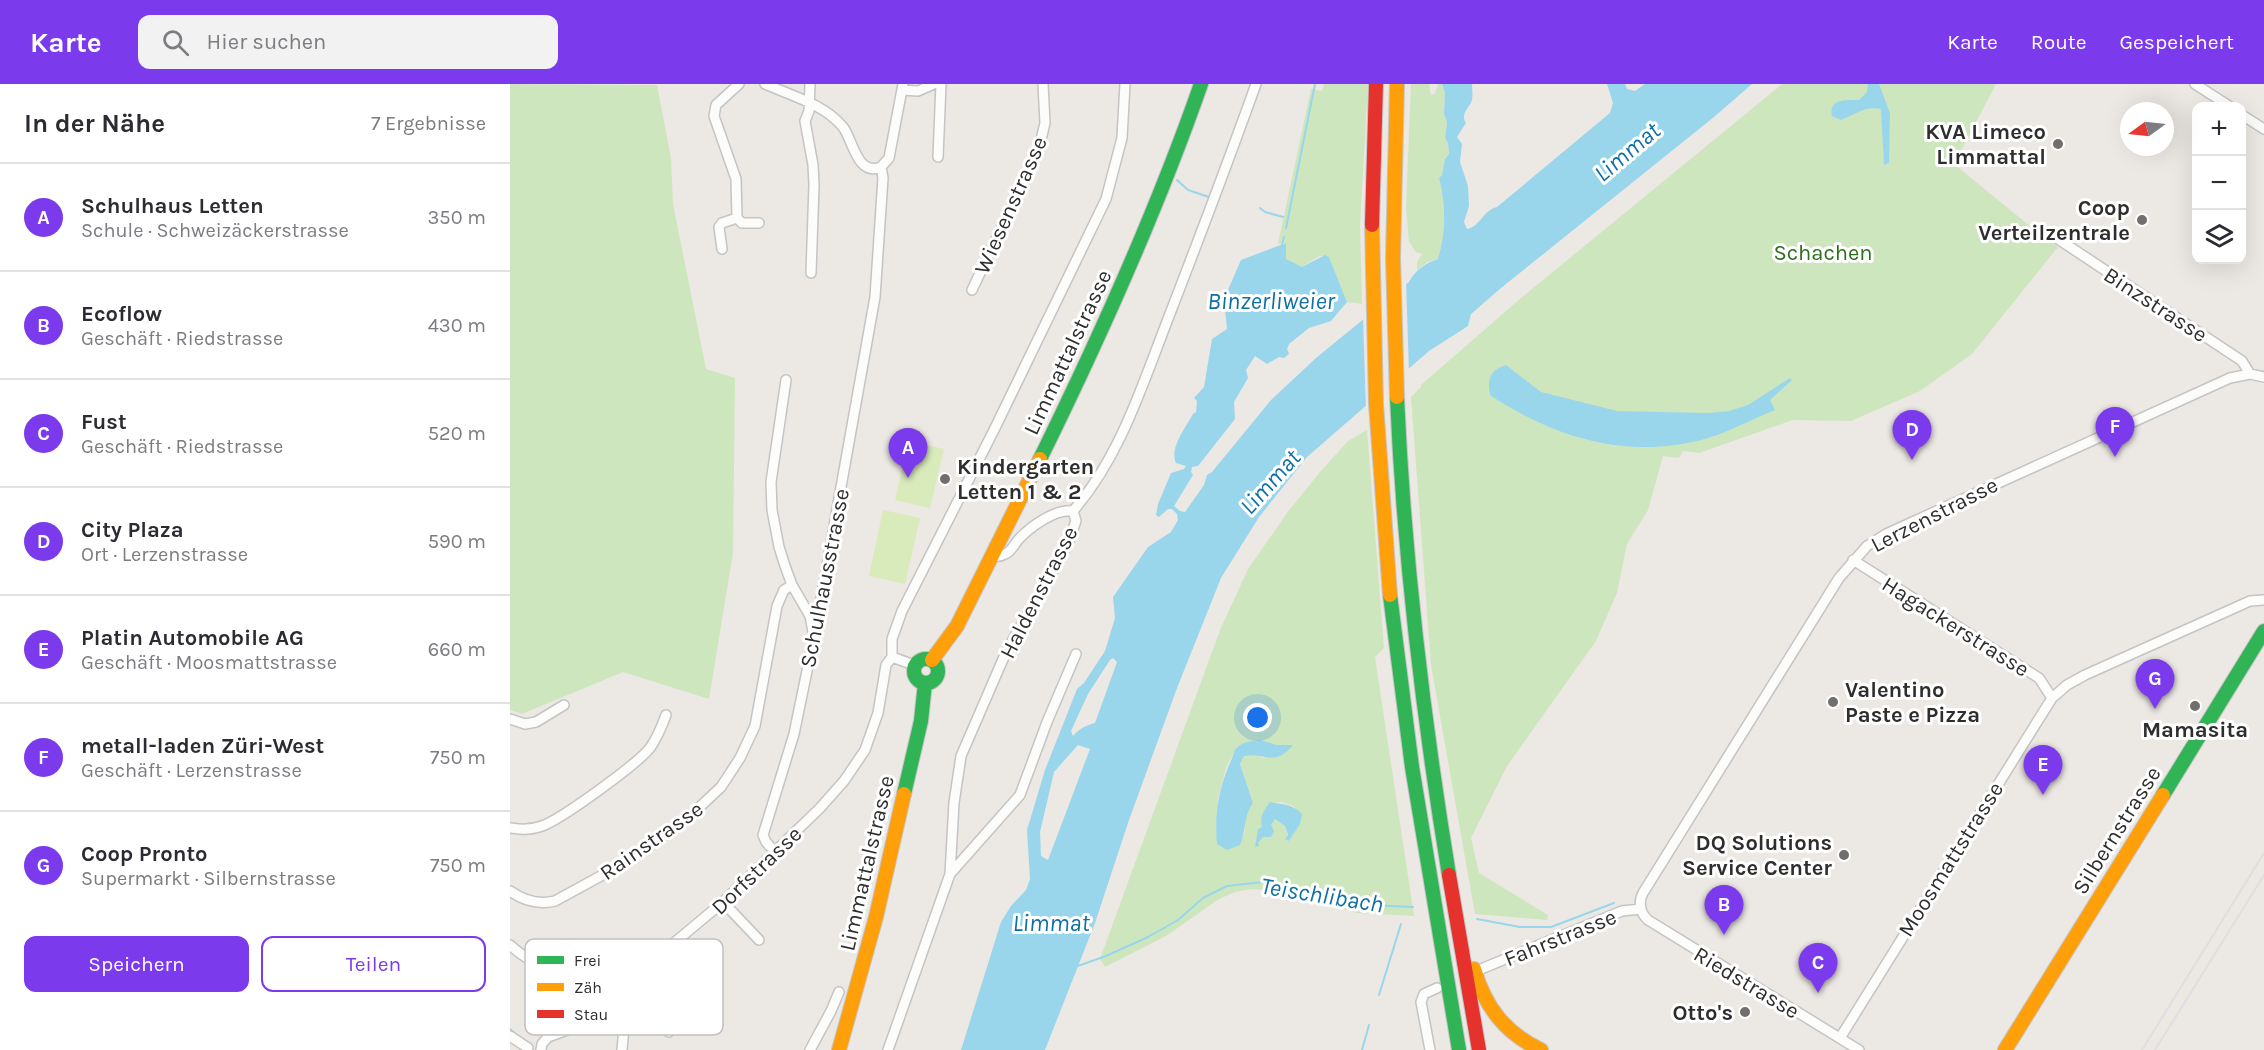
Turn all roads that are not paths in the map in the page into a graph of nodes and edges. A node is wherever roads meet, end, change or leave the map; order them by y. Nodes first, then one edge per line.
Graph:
1 (739, 84) edge
2 (765, 84) edge
3 (810, 84) edge
4 (934, 84) edge
5 (941, 84) edge
6 (1043, 84) edge
7 (1125, 84) edge
8 (1201, 84) edge
9 (1256, 84) edge
10 (1376, 84) edge
11 (1397, 84) edge
12 (2195, 84) edge
13 (902, 87) edge
14 (2223, 102) edge
15 (809, 103) junction
16 (2246, 117) edge
17 (2264, 129) edge
18 (938, 157) dead end
19 (881, 167) junction
20 (737, 218) junction
21 (759, 223) dead end
22 (2058, 239) dead end
23 (722, 249) dead end
24 (811, 273) dead end
25 (972, 290) dead end
26 (2250, 374) junction
27 (2264, 377) edge
28 (786, 380) dead end
29 (1073, 511) junction
30 (991, 555) junction
31 (1853, 560) junction
32 (792, 585) junction
33 (2264, 600) edge
34 (812, 622) junction
35 (2264, 631) edge
36 (1076, 654) dead end
37 (892, 657) junction
38 (932, 660) junction
39 (914, 665) junction
40 (925, 683) junction
41 (2052, 698) junction
42 (564, 705) dead end
43 (666, 715) dead end
44 (510, 719) edge
45 (1442, 826) junction
46 (510, 828) edge
47 (775, 852) junction
48 (950, 874) junction
49 (510, 891) edge
50 (723, 902) junction
51 (1641, 909) junction
52 (680, 939) edge
53 (759, 940) dead end
54 (510, 945) edge
55 (525, 958) edge
56 (1480, 969) dead end
57 (1437, 988) dead end
58 (839, 992) dead end
59 (553, 1035) edge
60 (623, 1035) edge
61 (510, 1036) edge
62 (1840, 1038) junction
63 (542, 1047) edge
64 (528, 1049) edge
65 (622, 1050) edge
66 (810, 1050) edge
67 (839, 1050) edge
68 (888, 1050) edge
69 (1430, 1050) edge
70 (1459, 1050) edge
71 (1479, 1050) edge
72 (1541, 1050) edge
73 (1859, 1050) edge
74 (2005, 1050) edge

1 - 20 street
2 - 15 street
3 - 15 street
4 - 13 street
5 - 18 street
6 - 25 street, Wiesenstrasse
7 - 37 street, Dorfstrasse
8 - 30 main road, Limmattalstrasse
9 - 29 street, Haldenstrasse
10 - 70 main road
11 - 45 main road
12 - 14 street
13 - 19 street
15 - 19 street
15 - 24 street
16 - 17 street
19 - 34 street, Schulhausstrasse
20 - 21 street
20 - 23 street
22 - 26 street, Binzstrasse
26 - 27 street, Lerzenstrasse
26 - 31 street, Lerzenstrasse
28 - 32 street
29 - 30 street
29 - 48 street, Haldenstrasse
30 - 38 main road, Limmattalstrasse
31 - 41 street, Hagackerstrasse
31 - 51 street, Lerzenstrasse
32 - 34 street
32 - 49 street, Rainstrasse
33 - 41 street, Moosmattstrasse
34 - 47 street, Schulhausstrasse
35 - 74 main road, Silbernstrasse
36 - 48 street
37 - 39 street
37 - 47 street, Dorfstrasse
38 - 39 main road
38 - 40 main road
39 - 40 main road
40 - 67 main road, Limmattalstrasse
41 - 62 street, Moosmattstrasse
42 - 44 street
43 - 46 street
45 - 71 main road
45 - 72 main road
47 - 50 street, Dorfstrasse
48 - 68 street
50 - 52 street, Dorfstrasse
50 - 53 street
51 - 56 street, Fahrstrasse
51 - 62 street, Riedstrasse
54 - 55 street
57 - 69 street
58 - 66 street
59 - 63 street, Dorfstrasse
60 - 65 street
61 - 64 street
62 - 73 street, Riedstrasse
63 - 64 street, Dorfstrasse

